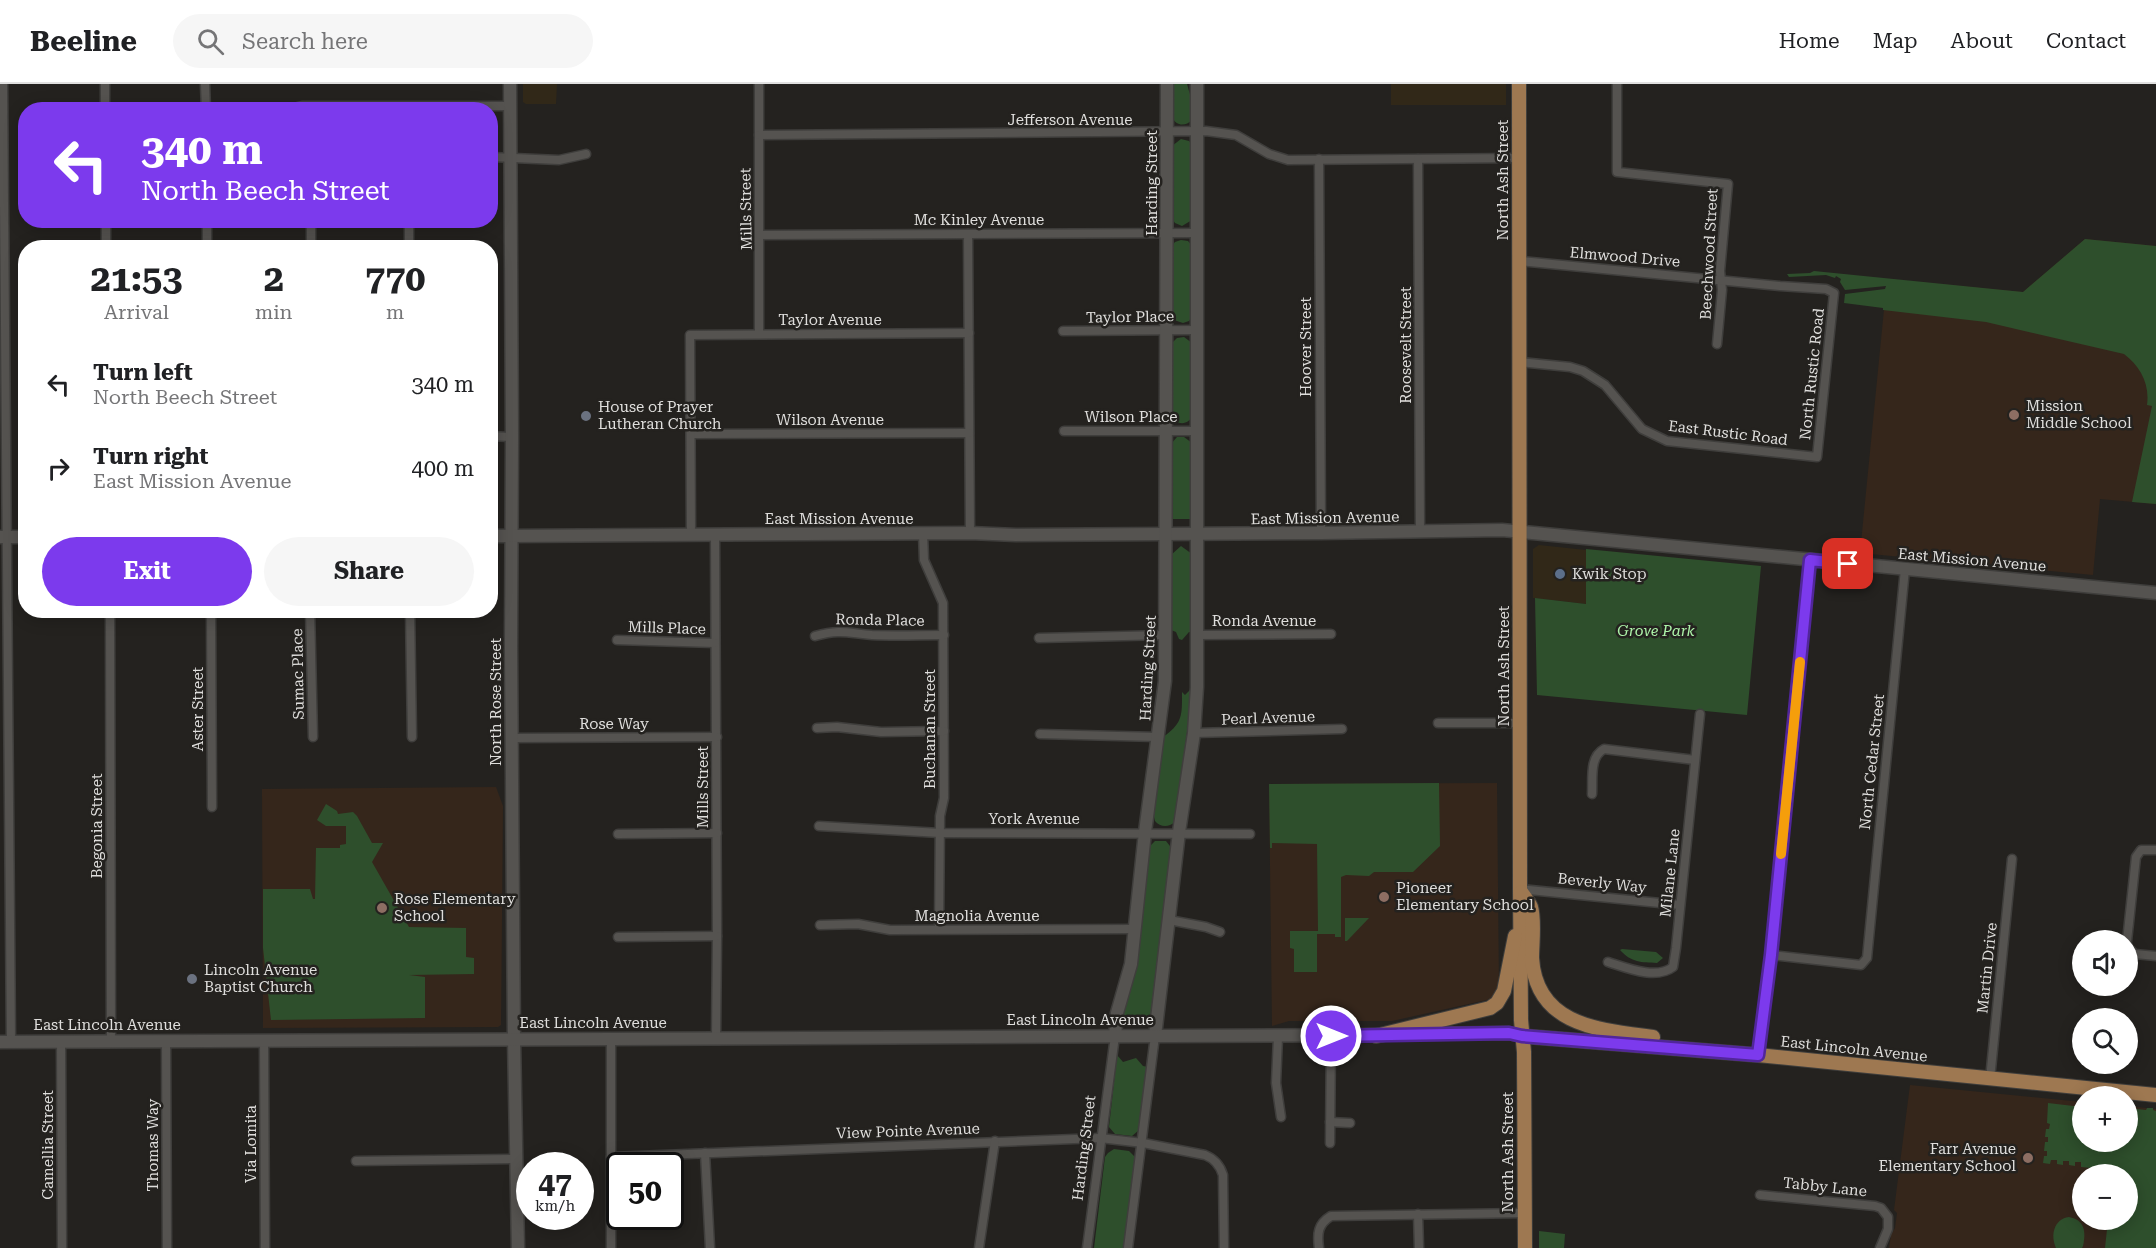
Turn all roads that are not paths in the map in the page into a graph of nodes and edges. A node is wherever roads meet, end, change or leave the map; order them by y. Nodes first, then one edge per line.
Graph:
1 (3, 84) edge
2 (105, 84) edge
3 (205, 84) edge
4 (510, 84) edge
5 (759, 84) edge
6 (1167, 84) edge
7 (1197, 84) edge
8 (1519, 84) edge
9 (1617, 84) edge
10 (105, 102) edge
11 (206, 102) edge
12 (498, 106) edge
13 (510, 106) junction
14 (1197, 131) junction
15 (1167, 132) junction
16 (759, 135) junction
17 (586, 154) dead end
18 (498, 157) edge
19 (510, 158) junction
20 (1519, 158) junction
21 (1318, 159) junction
22 (1418, 159) junction
23 (1167, 233) junction
24 (1197, 233) junction
25 (968, 234) junction
26 (760, 235) junction
27 (1520, 261) junction
28 (1721, 280) junction
29 (1834, 293) joint
30 (1167, 330) junction
31 (1197, 330) junction
32 (1063, 331) dead end
33 (969, 333) junction
34 (759, 334) junction
35 (1717, 344) dead end
36 (1520, 362) junction
37 (1197, 430) junction
38 (1064, 431) dead end
39 (1166, 431) junction
40 (969, 432) junction
41 (690, 434) junction
42 (498, 436) edge
43 (512, 437) junction
44 (1817, 457) joint
45 (1420, 531) junction
46 (1520, 532) junction
47 (923, 533) junction
48 (970, 533) junction
49 (715, 534) junction
50 (1167, 534) junction
51 (1197, 534) junction
52 (1321, 534) junction
53 (691, 535) junction
54 (498, 536) edge
55 (512, 536) junction
56 (4, 537) edge
57 (1810, 560) junction
58 (1905, 569) junction
59 (2156, 593) edge
60 (110, 618) edge
61 (212, 618) edge
62 (310, 618) edge
63 (410, 618) edge
64 (1331, 634) dead end
65 (944, 635) junction
66 (1166, 635) junction
67 (1198, 635) junction
68 (815, 636) dead end
69 (1039, 638) dead end
70 (617, 640) dead end
71 (715, 643) junction
72 (1700, 714) dead end
73 (1438, 723) dead end
74 (1520, 723) junction
75 (817, 728) dead end
76 (1342, 729) dead end
77 (944, 731) junction
78 (1194, 733) junction
79 (1040, 734) dead end
80 (412, 736) dead end
81 (313, 737) dead end
82 (717, 737) junction
83 (1158, 737) junction
84 (512, 738) junction
85 (1695, 760) junction
86 (1592, 794) dead end
87 (212, 807) dead end
88 (819, 826) dead end
89 (1145, 832) junction
90 (1179, 832) junction
91 (717, 833) junction
92 (940, 833) junction
93 (618, 834) dead end
94 (1250, 834) dead end
95 (2156, 850) edge
96 (2012, 859) dead end
97 (1520, 889) junction
98 (1680, 905) junction
99 (1520, 908) junction
100 (1169, 920) junction
101 (820, 925) dead end
102 (939, 929) junction
103 (1134, 929) junction
104 (2128, 930) edge
105 (1220, 932) dead end
106 (717, 936) junction
107 (618, 937) dead end
108 (2138, 954) edge
109 (1771, 955) junction
110 (2156, 956) edge
111 (1608, 962) dead end
112 (1115, 1036) junction
113 (1155, 1036) junction
114 (1331, 1036) junction
115 (1376, 1036) junction
116 (1522, 1036) junction
117 (1278, 1037) junction
118 (611, 1039) junction
119 (716, 1039) junction
120 (264, 1040) junction
121 (514, 1040) junction
122 (166, 1041) junction
123 (6, 1042) edge
124 (61, 1042) junction
125 (111, 1042) junction
126 (1758, 1055) junction
127 (1990, 1079) junction
128 (2156, 1095) edge
129 (1281, 1117) dead end
130 (1330, 1122) junction
131 (1350, 1123) dead end
132 (1100, 1138) junction
133 (994, 1141) junction
134 (1143, 1143) junction
135 (1330, 1143) dead end
136 (611, 1152) edge
137 (705, 1153) junction
138 (684, 1154) edge
139 (516, 1159) joint
140 (356, 1161) dead end
141 (1760, 1195) dead end
142 (1524, 1213) junction
143 (1418, 1214) junction
144 (518, 1230) edge
145 (611, 1230) edge
146 (710, 1244) edge
147 (62, 1248) edge
148 (167, 1248) edge
149 (265, 1248) edge
150 (518, 1248) edge
151 (611, 1248) edge
152 (979, 1248) edge
153 (1087, 1248) edge
154 (1128, 1248) edge
155 (1224, 1248) edge
156 (1318, 1248) edge
157 (1419, 1248) edge
158 (1525, 1248) edge
159 (1880, 1248) edge

1 - 56 street
2 - 10 street
3 - 11 street
4 - 13 main road, North Rose Street
5 - 16 street, Mills Street
6 - 15 main road, Harding Street
7 - 14 main road
8 - 20 main road, North Ash Street
9 - 28 street, Beechwood Street
12 - 13 street
13 - 19 main road, North Rose Street
14 - 15 street, Jefferson Avenue
14 - 21 street, Jefferson Avenue
14 - 24 main road
15 - 16 street, Jefferson Avenue
15 - 23 main road, Harding Street
16 - 26 street, Mills Street
17 - 19 street
18 - 19 street
19 - 43 main road, North Rose Street
20 - 22 street, Jefferson Avenue
20 - 27 main road, North Ash Street
21 - 22 street, Jefferson Avenue
21 - 52 street, Hoover Street
22 - 45 street, Roosevelt Street
23 - 24 street, Mc Kinley Avenue
23 - 25 street, Mc Kinley Avenue
23 - 30 main road, Harding Street
24 - 31 main road
25 - 26 street, Mc Kinley Avenue
25 - 33 street
26 - 34 street, Mills Street
27 - 28 street, Elmwood Drive
27 - 36 main road, North Ash Street
28 - 29 street, Elmwood Drive
28 - 35 street, Beechwood Street
29 - 44 street, North Rustic Road
30 - 31 street, Taylor Place
30 - 32 street, Taylor Place
30 - 39 main road, Harding Street
31 - 37 main road
33 - 34 street, Taylor Avenue
33 - 40 street
34 - 41 street, Taylor Avenue
36 - 44 street, East Rustic Road
36 - 46 main road, North Ash Street
37 - 39 street, Wilson Place
37 - 51 main road
38 - 39 street, Wilson Place
39 - 50 main road, Harding Street
40 - 41 street, Wilson Avenue
40 - 48 street
41 - 53 street
42 - 43 street
43 - 55 main road, North Rose Street
45 - 46 main road, East Mission Avenue
45 - 52 main road, East Mission Avenue
46 - 57 main road, East Mission Avenue
46 - 74 main road, North Ash Street
47 - 48 main road, East Mission Avenue
47 - 49 main road, East Mission Avenue
47 - 65 street, Buchanan Street
48 - 50 main road, East Mission Avenue
49 - 53 main road, East Mission Avenue
49 - 71 street, Mills Street
50 - 51 main road, East Mission Avenue
50 - 66 main road, Harding Street
51 - 52 main road, East Mission Avenue
51 - 67 main road
53 - 55 main road, East Mission Avenue
54 - 55 main road, East Mission Avenue
55 - 84 main road, North Rose Street
56 - 123 street
57 - 58 main road, East Mission Avenue
57 - 109 street
58 - 59 main road, East Mission Avenue
58 - 109 street, North Cedar Street
60 - 125 street, Begonia Street
61 - 87 street, Aster Street
62 - 81 street, Sumac Place
63 - 80 street
64 - 67 street, Ronda Avenue
65 - 68 street, Ronda Place
65 - 77 street, Buchanan Street
66 - 69 street
66 - 83 main road, Harding Street
67 - 78 main road
70 - 71 street, Mills Place
71 - 82 street, Mills Street
72 - 85 street, Milane Lane
73 - 74 street
74 - 97 main road, North Ash Street
75 - 77 street
76 - 78 street, Pearl Avenue
77 - 92 street, Buchanan Street
78 - 90 main road
79 - 83 street
82 - 84 street, Rose Way
82 - 91 street, Mills Street
83 - 89 main road, Harding Street
84 - 121 main road, North Rose Street
85 - 86 street
85 - 98 street, Milane Lane
88 - 92 street, York Avenue
89 - 90 street, York Avenue
89 - 92 street, York Avenue
89 - 103 main road, Harding Street
90 - 94 street, York Avenue
90 - 100 main road
91 - 93 street
91 - 106 street, Mills Street
92 - 102 street, Buchanan Street
95 - 104 street
96 - 127 street, Martin Drive
97 - 98 street, Beverly Way
97 - 99 main road, North Ash Street
97 - 126 main road
98 - 111 street, Milane Lane
99 - 115 main road
99 - 116 main road, North Ash Street
100 - 105 street
100 - 113 main road
101 - 102 street, Magnolia Avenue
102 - 103 street, Magnolia Avenue
103 - 112 main road, Harding Street
106 - 107 street
106 - 119 street, Mills Street
108 - 110 street
109 - 126 street
112 - 113 main road, East Lincoln Avenue
112 - 119 main road, East Lincoln Avenue
112 - 132 street, Harding Street
113 - 117 main road, East Lincoln Avenue
113 - 134 street
114 - 115 main road, East Lincoln Avenue
114 - 117 main road, East Lincoln Avenue
114 - 130 street
115 - 116 main road, East Lincoln Avenue
116 - 126 main road, East Lincoln Avenue
116 - 142 main road, North Ash Street
117 - 129 street
118 - 119 main road, East Lincoln Avenue
118 - 121 main road, East Lincoln Avenue
118 - 136 street
120 - 121 main road, East Lincoln Avenue
120 - 122 main road, East Lincoln Avenue
120 - 149 street, Via Lomita
121 - 139 main road, North Rose Street
122 - 125 main road, East Lincoln Avenue
122 - 148 street, Thomas Way
123 - 124 main road, East Lincoln Avenue
124 - 125 main road, East Lincoln Avenue
124 - 147 street, Camellia Street
126 - 127 main road, East Lincoln Avenue
127 - 128 main road, East Lincoln Avenue
130 - 131 street
130 - 135 street
132 - 133 street, View Pointe Avenue
132 - 134 street, View Pointe Avenue
132 - 153 street, Harding Street
133 - 137 street, View Pointe Avenue
133 - 152 street
134 - 154 street
134 - 155 street, View Pointe Avenue
137 - 138 street, View Pointe Avenue
137 - 146 street
139 - 140 street
141 - 159 street, Tabby Lane
142 - 143 street
142 - 158 main road, North Ash Street
143 - 156 street
143 - 157 street
144 - 150 main road, North Rose Street
145 - 151 street

